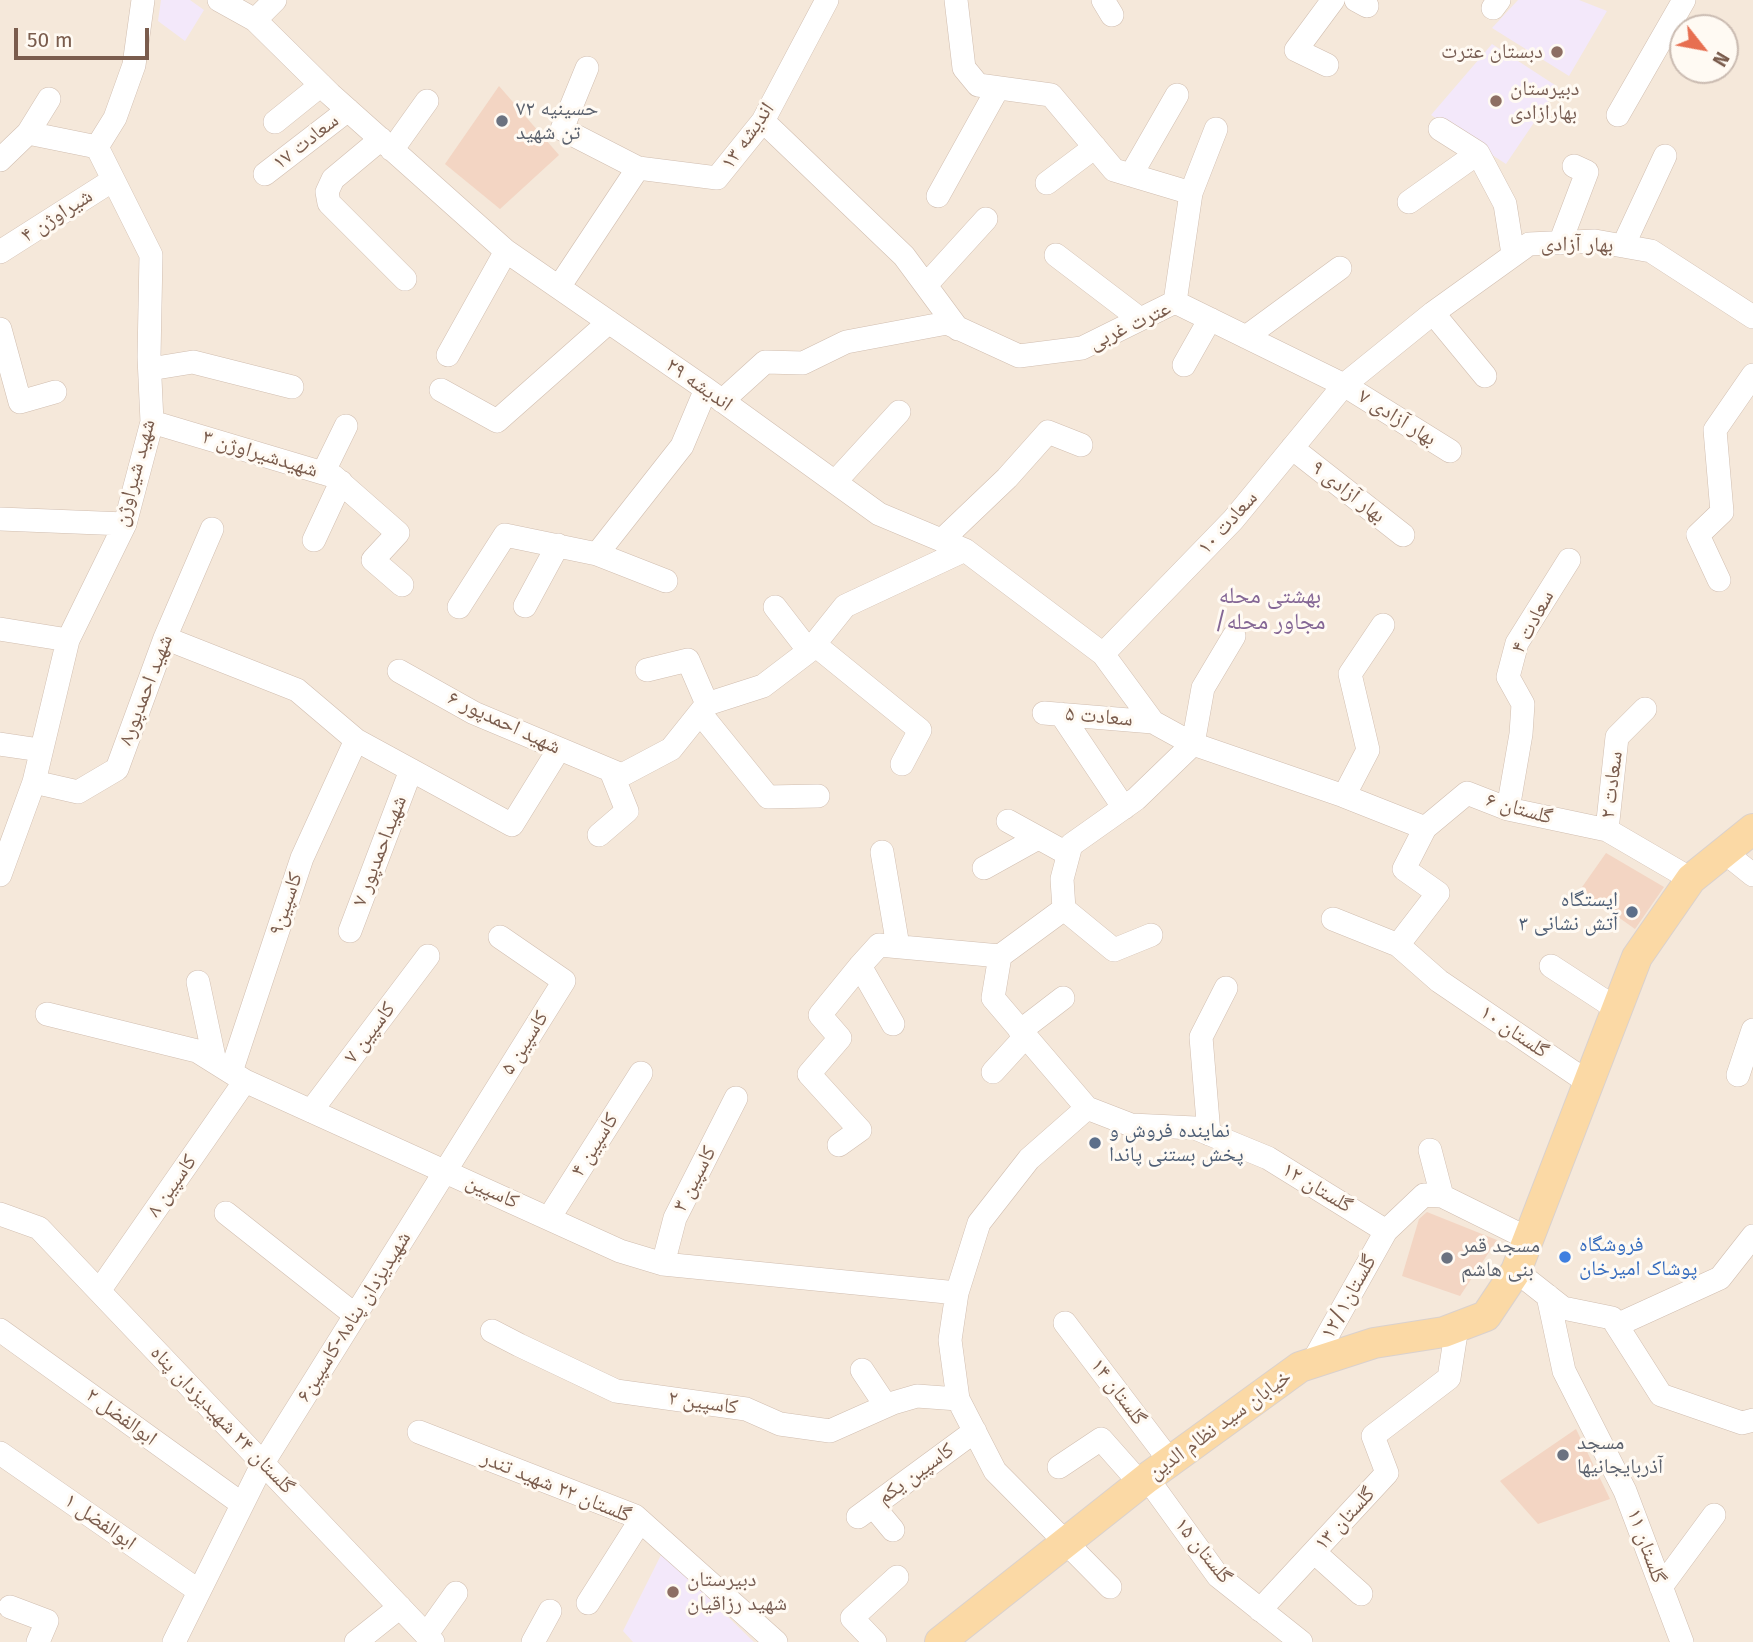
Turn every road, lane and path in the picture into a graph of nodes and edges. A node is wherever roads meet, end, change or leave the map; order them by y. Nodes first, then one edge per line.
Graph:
1 (143, 0) edge
2 (219, 0) edge
3 (275, 0) edge
4 (827, 0) edge
5 (956, 0) edge
6 (1333, 0) edge
7 (1684, 0) edge
8 (255, 20) junction
9 (1327, 65) dead end
10 (587, 68) dead end
11 (321, 85) junction
12 (998, 88) junction
13 (1177, 95) dead end
14 (50, 99) dead end
15 (427, 101) dead end
16 (348, 110) junction
17 (1618, 115) dead end
18 (763, 121) junction
19 (275, 122) dead end
20 (1216, 129) dead end
21 (1440, 129) dead end
22 (28, 133) junction
23 (387, 144) junction
24 (1095, 146) junction
25 (97, 147) junction
26 (1478, 153) junction
27 (1665, 156) dead end
28 (0, 160) edge
29 (1574, 166) dead end
30 (638, 168) junction
31 (1123, 173) junction
32 (265, 174) dead end
33 (113, 180) junction
34 (1047, 183) dead end
35 (1191, 193) junction
36 (938, 196) dead end
37 (1409, 202) dead end
38 (986, 219) dead end
39 (1560, 243) junction
40 (1623, 246) junction
41 (506, 251) junction
42 (0, 252) edge
43 (1513, 254) junction
44 (1056, 255) dead end
45 (1340, 268) dead end
46 (405, 279) dead end
47 (926, 285) junction
48 (559, 287) junction
49 (1175, 302) junction
50 (1433, 313) junction
51 (1753, 317) edge
52 (1140, 319) junction
53 (1210, 319) junction
54 (609, 322) junction
55 (952, 326) junction
56 (0, 329) edge
57 (1246, 337) junction
58 (448, 355) dead end
59 (1184, 365) dead end
60 (149, 369) junction
61 (1753, 375) edge
62 (1485, 376) dead end
63 (1344, 385) junction
64 (292, 387) dead end
65 (441, 390) dead end
66 (55, 392) dead end
67 (714, 395) junction
68 (899, 412) dead end
69 (152, 422) junction
70 (346, 426) dead end
71 (1081, 445) dead end
72 (1292, 448) junction
73 (1450, 451) dead end
74 (332, 478) junction
75 (835, 482) junction
76 (0, 519) edge
77 (125, 524) junction
78 (212, 529) dead end
79 (1403, 535) dead end
80 (314, 540) dead end
81 (942, 540) junction
82 (558, 545) junction
83 (965, 550) junction
84 (597, 554) junction
85 (1569, 561) dead end
86 (1719, 580) dead end
87 (666, 581) dead end
88 (402, 585) dead end
89 (525, 606) dead end
90 (459, 607) dead end
91 (775, 607) dead end
92 (1383, 625) dead end
93 (0, 629) edge
94 (1234, 636) dead end
95 (165, 638) junction
96 (68, 640) junction
97 (811, 648) junction
98 (1103, 654) junction
99 (646, 670) dead end
100 (399, 671) dead end
101 (704, 709) junction
102 (1645, 709) dead end
103 (1153, 722) junction
104 (356, 740) junction
105 (0, 744) edge
106 (1193, 744) junction
107 (559, 749) junction
108 (40, 750) junction
109 (902, 764) dead end
110 (411, 770) junction
111 (611, 771) junction
112 (34, 782) junction
113 (818, 796) dead end
114 (1344, 796) junction
115 (1124, 808) junction
116 (1508, 809) junction
117 (1008, 821) dead end
118 (1425, 828) junction
119 (1753, 829) edge
120 (1607, 830) junction
121 (599, 835) dead end
122 (1038, 838) junction
123 (1723, 851) junction
124 (882, 852) dead end
125 (1068, 854) junction
126 (3, 862) edge
127 (984, 868) dead end
128 (1753, 875) edge
129 (1691, 879) junction
130 (1064, 909) junction
131 (1333, 919) dead end
132 (350, 931) dead end
133 (1152, 935) dead end
134 (500, 937) dead end
135 (1398, 945) junction
136 (898, 946) junction
137 (428, 956) dead end
138 (1000, 956) junction
139 (860, 966) junction
140 (1550, 966) dead end
141 (198, 982) dead end
142 (1226, 988) dead end
143 (1063, 998) dead end
144 (1617, 1009) junction
145 (47, 1014) dead end
146 (893, 1024) dead end
147 (1753, 1030) edge
148 (1022, 1034) junction
149 (230, 1072) junction
150 (993, 1072) dead end
151 (641, 1073) dead end
152 (1738, 1075) dead end
153 (1589, 1083) junction
154 (736, 1098) dead end
155 (1087, 1108) junction
156 (311, 1111) junction
157 (1209, 1134) junction
158 (839, 1145) dead end
159 (1430, 1150) dead end
160 (445, 1171) junction
161 (1442, 1196) junction
162 (226, 1213) dead end
163 (0, 1214) edge
164 (549, 1218) junction
165 (1386, 1231) junction
166 (1753, 1236) edge
167 (1529, 1239) junction
168 (663, 1264) junction
169 (1516, 1270) junction
170 (99, 1291) junction
171 (957, 1293) junction
172 (1548, 1296) junction
173 (355, 1315) junction
174 (1065, 1323) dead end
175 (1617, 1325) junction
176 (1457, 1327) junction
177 (0, 1330) edge
178 (492, 1331) dead end
179 (1312, 1363) junction
180 (862, 1370) dead end
181 (958, 1399) junction
182 (886, 1406) junction
183 (1753, 1420) edge
184 (975, 1431) junction
185 (419, 1432) dead end
186 (0, 1453) edge
187 (262, 1463) junction
188 (1059, 1467) dead end
189 (1152, 1474) junction
190 (242, 1504) junction
191 (1713, 1515) dead end
192 (640, 1521) junction
193 (893, 1530) dead end
194 (1067, 1541) junction
195 (1314, 1552) junction
196 (897, 1577) dead end
197 (1110, 1587) dead end
198 (1661, 1587) junction
199 (199, 1591) junction
200 (456, 1593) dead end
201 (1361, 1594) dead end
202 (588, 1603) dead end
203 (10, 1607) dead end
204 (400, 1607) junction
205 (1260, 1610) junction
206 (550, 1611) dead end
207 (429, 1638) edge
208 (38, 1642) edge
209 (174, 1642) edge
210 (356, 1642) edge
211 (533, 1642) edge
212 (776, 1642) edge
213 (875, 1642) edge
214 (940, 1642) edge
215 (1301, 1642) edge
216 (1682, 1642) edge

1 - 25 street
2 - 8 street, اندیشه ۲۹
3 - 8 street
4 - 18 street, اندیشه ۱۳
5 - 12 street
6 - 9 street
7 - 17 street
8 - 11 street, اندیشه ۲۹
10 - 30 street, اندیشه ۱۳
11 - 16 street, اندیشه ۲۹
11 - 19 street
12 - 24 street
12 - 36 street
13 - 31 street
14 - 22 street
15 - 23 street
16 - 23 street, اندیشه ۲۹
16 - 32 street, سعادت ۱۷
18 - 30 street, اندیشه ۱۳
18 - 47 street
20 - 35 street
21 - 26 street
22 - 25 street
22 - 28 street
23 - 41 street, اندیشه ۲۹
23 - 46 street
24 - 31 street
24 - 34 street
25 - 33 street, شهید شیراوژن
26 - 37 street
26 - 43 street
27 - 40 street
29 - 39 street
30 - 48 street
31 - 35 street
33 - 42 street, شیراوژن ۴
33 - 60 street, شهید شیراوژن
35 - 49 street
38 - 47 street
39 - 40 street, بهار آزادی
39 - 43 street, بهار آزادی
40 - 51 street, بهار آزادی
41 - 48 street, اندیشه ۲۹
41 - 58 street
43 - 50 street, بهار آزادی
44 - 52 street
45 - 57 street
47 - 55 street
48 - 54 street, اندیشه ۲۹
49 - 52 street, عترت غربی
49 - 53 street, عترت غربی
50 - 62 street
50 - 63 street, بهار آزادی
52 - 55 street, عترت غربی
53 - 57 street, عترت غربی
53 - 59 street
54 - 65 street
54 - 67 street, اندیشه ۲۹
55 - 67 street
56 - 66 street
57 - 63 street, عترت غربی
60 - 64 street
60 - 69 street, شهید شیراوژن
61 - 86 street
63 - 72 street, سعادت ۱۰
63 - 73 street, بهار آزادی ۷
67 - 75 street, اندیشه ۲۹
67 - 84 street
68 - 75 street
69 - 74 street, شهیدشیراوژن ۳
69 - 77 street, شهید شیراوژن
70 - 74 street
71 - 81 street
72 - 79 street, بهار آزادی ۹
72 - 98 street, سعادت ۱۰
74 - 80 street
74 - 88 street, شهیدشیراوژن ۳
75 - 81 street, اندیشه ۲۹
76 - 77 street
77 - 96 street, شهید شیراوژن
78 - 95 street, شهید احمدپور۸
81 - 83 street, اندیشه ۲۹
82 - 84 street
82 - 89 street
82 - 90 street
83 - 97 street
83 - 98 street, اندیشه ۲۹
84 - 87 street
85 - 116 street, سعادت ۴
91 - 97 street
92 - 114 street
93 - 96 street
94 - 106 street
95 - 104 street
95 - 112 street, شهید احمدپور۸
96 - 108 street, شهید شیراوژن
97 - 101 street
97 - 109 street
98 - 103 street, اندیشه ۲۹
99 - 101 street
100 - 107 street, شهید احمدپور ۶
101 - 111 street
101 - 113 street
102 - 120 street, سعادت ۲
103 - 106 street, اندیشه ۲۹
103 - 115 street, سعادت ۵
104 - 110 street
104 - 149 street, کاسپین۹
105 - 108 street
106 - 114 street
106 - 115 street
107 - 110 street
107 - 111 street, شهید احمدپور ۶
108 - 112 street, شهید شیراوژن
110 - 132 street, شهیداحمدپور ۷
111 - 121 street
112 - 126 street, شهید شیراوژن
114 - 118 street
115 - 125 street
116 - 118 street, گلستان ۶
116 - 120 street, گلستان ۶
117 - 122 street
118 - 135 street
119 - 123 main road, خیابان سید نظام الدین
120 - 129 street, گلستان ۶
122 - 125 street
122 - 127 street
123 - 128 street
123 - 129 main road, خیابان سید نظام الدین
124 - 136 street
125 - 130 street
129 - 144 main road, خیابان سید نظام الدین
130 - 133 street
130 - 138 street
131 - 135 street, گلستان ۱۰
134 - 160 street, کاسپین ۵
135 - 153 street, گلستان ۱۰
136 - 138 street
136 - 139 street
137 - 156 street, کاسپین ۷
138 - 148 street
139 - 146 street
139 - 158 street
140 - 144 street
141 - 149 street
142 - 157 street
143 - 148 street
144 - 153 main road, خیابان سید نظام الدین
145 - 149 street, کاسپین
147 - 152 street
148 - 150 street
148 - 155 street
149 - 156 street, کاسپین
149 - 170 street, کاسپین ۸
151 - 164 street, کاسپین ۴
153 - 167 main road, خیابان سید نظام الدین
154 - 168 street, کاسپین ۳
155 - 157 street, گلستان ۱۲
155 - 171 street
156 - 160 street, کاسپین
157 - 165 street, گلستان ۱۲
159 - 161 street
160 - 164 street, کاسپین
160 - 173 street, شهیدیزدان پناه۸-کاسپین۶
161 - 165 street
161 - 167 street
162 - 173 street
163 - 170 street, گلستان ۲۴ شهیدیزدان پناه
164 - 168 street, کاسپین
165 - 179 street, گلستان۱۲/۱
166 - 175 street
167 - 169 main road, خیابان سید نظام الدین
168 - 171 street, کاسپین
169 - 172 street
169 - 176 main road, خیابان سید نظام الدین
170 - 187 street, گلستان ۲۴ شهیدیزدان پناه
171 - 181 street
172 - 175 street
172 - 198 street, گلستان ۱۱
173 - 187 street, شهیدیزدان پناه۸-کاسپین۶
174 - 189 street, گلستان ۱۴
175 - 183 street
176 - 179 main road, خیابان سید نظام الدین
176 - 195 street, گلستان ۱۳
177 - 190 street, ابوالفضل ۲
178 - 182 street, کاسپین ۲
179 - 189 main road, خیابان سید نظام الدین
180 - 182 street
181 - 182 street, کاسپین ۲
181 - 184 street
184 - 193 street, کاسپین یکم
184 - 194 street
185 - 192 street, گلستان ۲۲ شهید تندر
186 - 199 street, ابوالفضل ۱
187 - 190 street, شهیدیزدان پناه۸-کاسپین۶
187 - 204 street, گلستان ۲۴ شهیدیزدان پناه
188 - 189 street
189 - 194 main road, خیابان سید نظام الدین
189 - 205 street, گلستان ۱۵
190 - 199 street, شهیدیزدان پناه۸-کاسپین۶
191 - 198 street
192 - 202 street
192 - 212 street, گلستان ۲۲ شهید تندر
194 - 197 street
194 - 214 main road, خیابان سید نظام الدین
195 - 201 street
195 - 205 street, گلستان ۱۳
196 - 213 street
198 - 216 street, گلستان ۱۱
199 - 209 street, شهیدیزدان پناه۸-کاسپین۶
200 - 207 street
203 - 208 street
204 - 207 street, گلستان ۲۴ شهیدیزدان پناه
204 - 210 street
205 - 215 street, گلستان ۱۵
206 - 211 street

